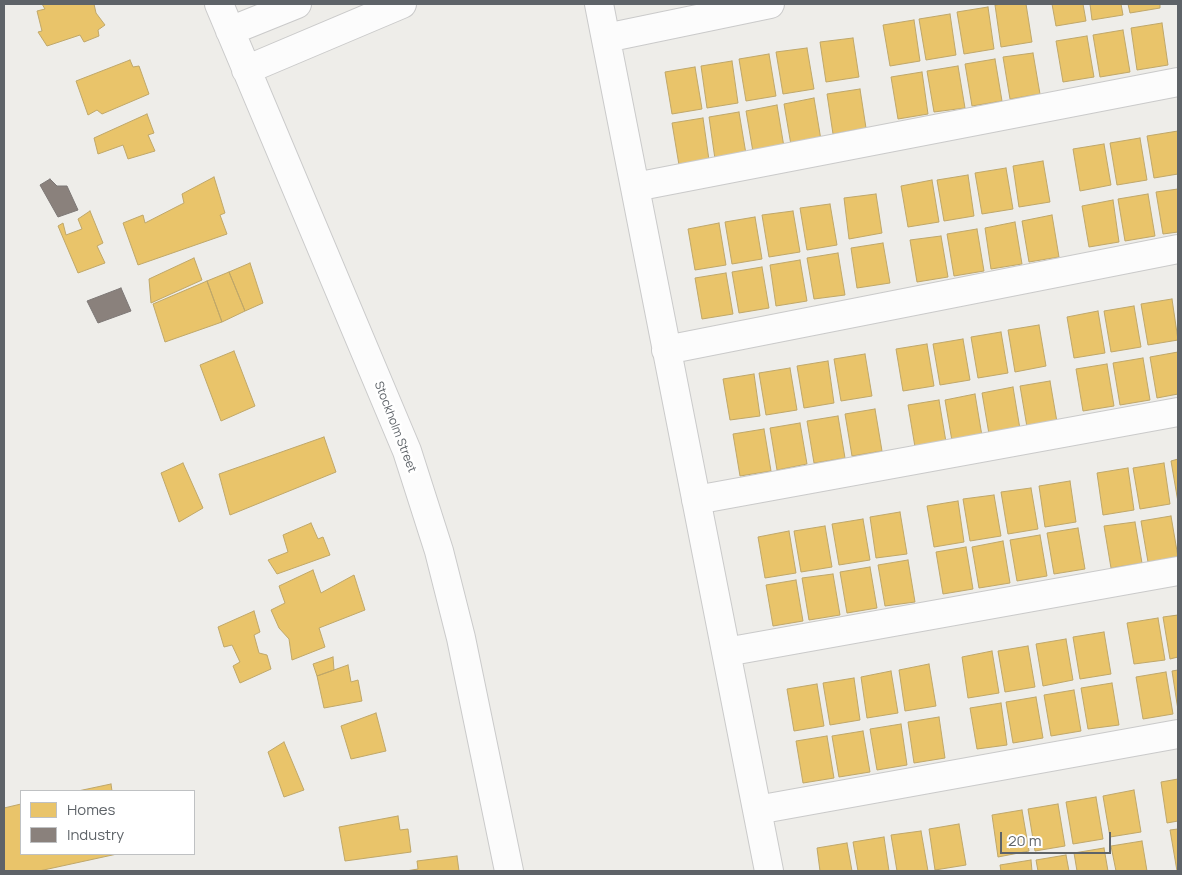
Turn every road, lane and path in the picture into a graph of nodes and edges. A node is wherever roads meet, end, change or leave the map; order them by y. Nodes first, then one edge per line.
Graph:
1 (218, 4) edge
2 (297, 4) edge
3 (402, 4) edge
4 (599, 4) edge
5 (770, 4) edge
6 (230, 31) junction
7 (606, 38) junction
8 (246, 70) junction
9 (1178, 82) edge
10 (635, 187) junction
11 (1178, 249) edge
12 (666, 350) junction
13 (1178, 412) edge
14 (696, 500) junction
15 (1178, 571) edge
16 (726, 652) junction
17 (1178, 734) edge
18 (757, 810) junction
19 (509, 871) edge
20 (769, 871) edge

1 - 6 street, Stockholm Street
2 - 6 street
3 - 8 street
4 - 7 street
5 - 7 street
6 - 8 street, Stockholm Street
7 - 10 street
8 - 19 street, Stockholm Street
9 - 10 street
10 - 12 street
11 - 12 street
12 - 14 street
13 - 14 street
14 - 16 street
15 - 16 street
16 - 18 street
17 - 18 street
18 - 20 street

